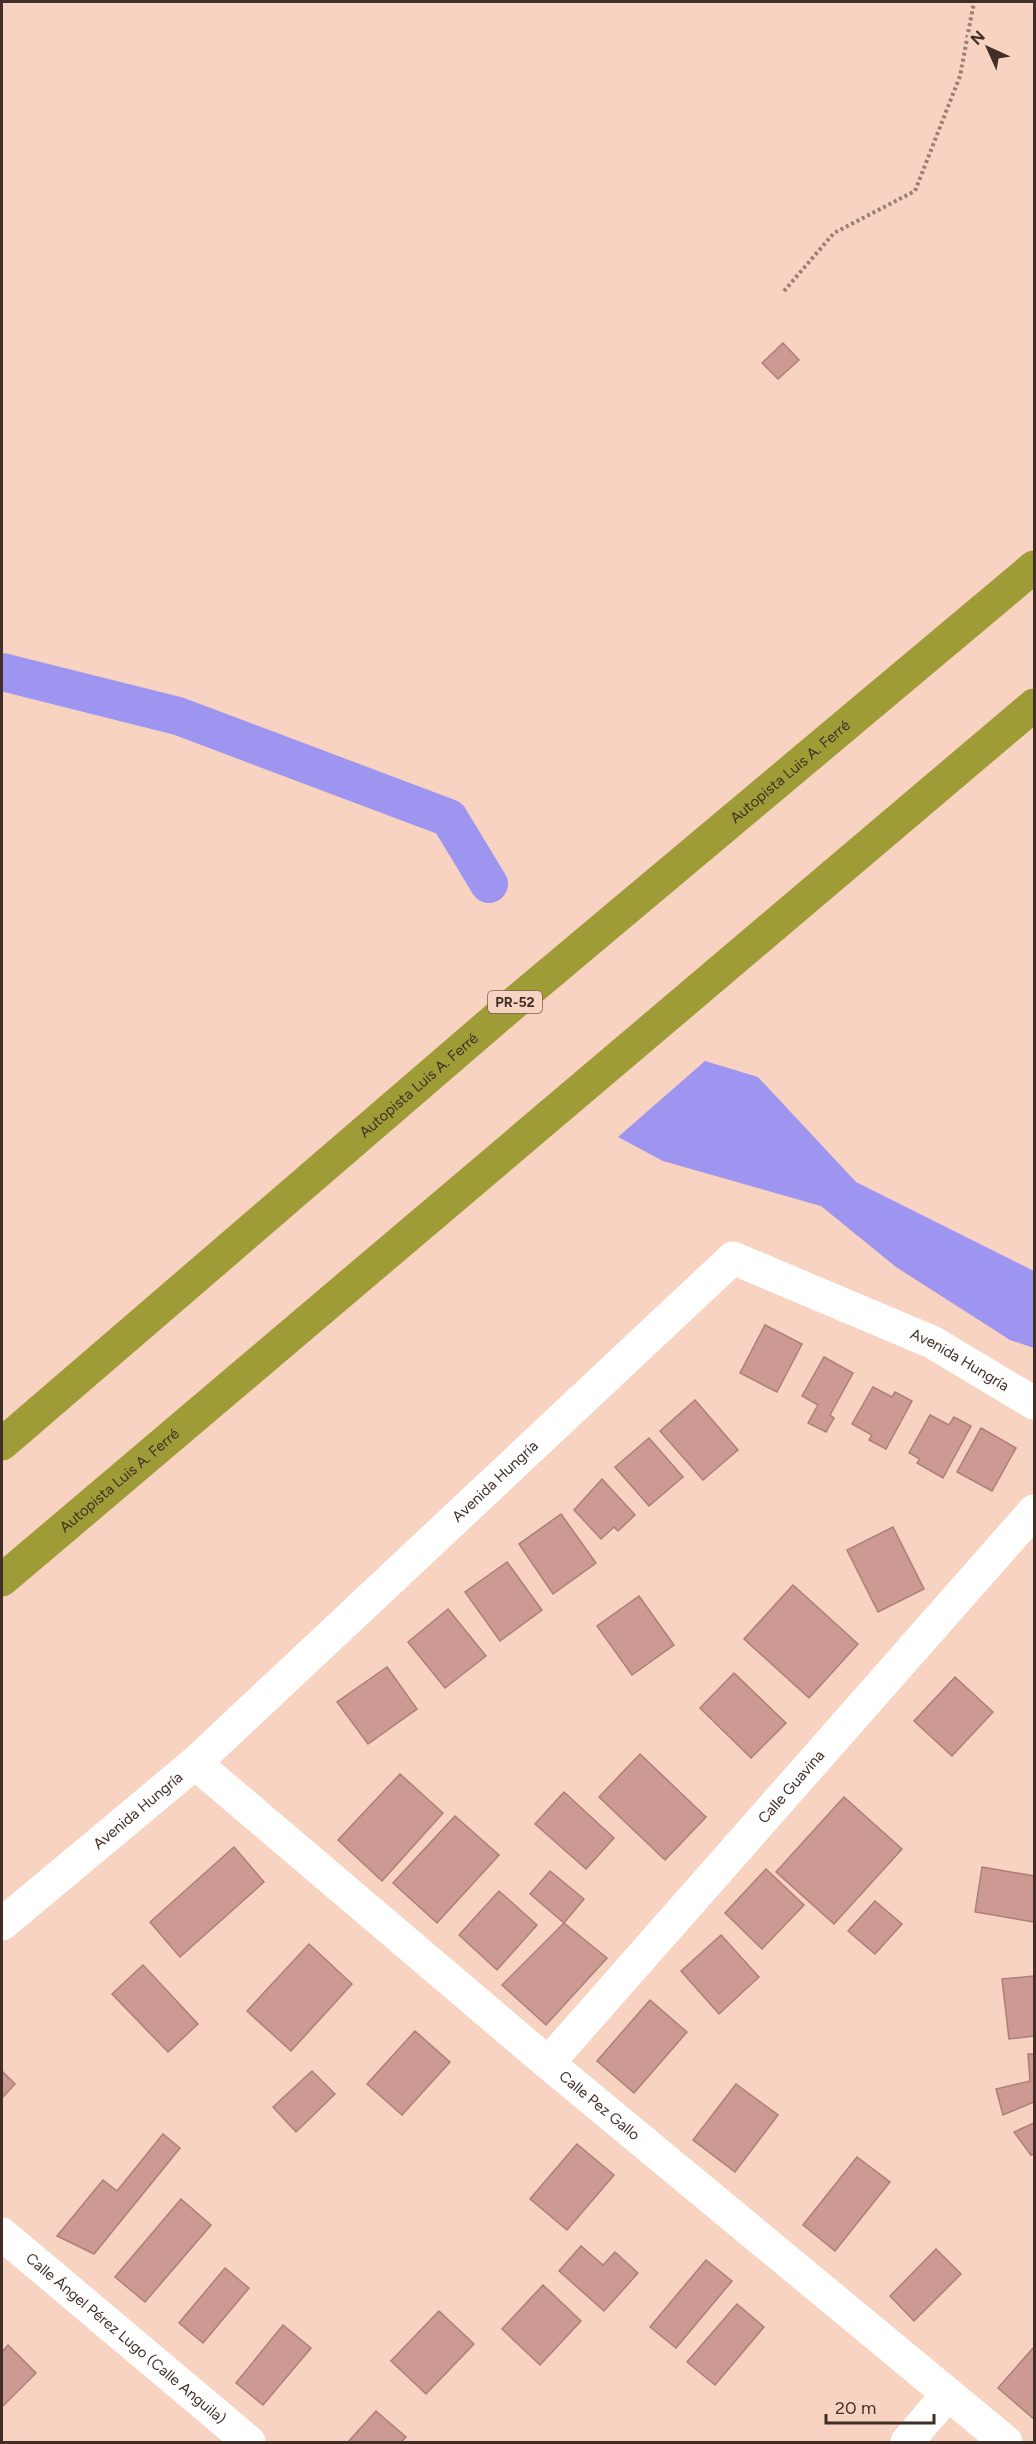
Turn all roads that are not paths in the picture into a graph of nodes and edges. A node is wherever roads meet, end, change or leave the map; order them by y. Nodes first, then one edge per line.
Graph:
1 (1035, 567) edge
2 (1035, 705) edge
3 (1035, 1403) edge
4 (2, 1444) edge
5 (1035, 1511) edge
6 (2, 1580) edge
7 (195, 1763) junction
8 (2, 1924) edge
9 (548, 2063) junction
10 (2, 2234) edge
11 (948, 2394) junction
12 (249, 2442) edge
13 (907, 2442) edge
14 (1006, 2442) edge

1 - 4 highway, Autopista Luis A. Ferré / PR-52
2 - 6 highway, Autopista Luis A. Ferré
3 - 7 street, Avenida Hungría
5 - 9 street, Calle Guavina
7 - 8 street, Avenida Hungría
7 - 9 street, Calle Pez Gallo
9 - 11 street, Calle Pez Gallo
10 - 12 street, Calle Ángel Pérez Lugo (Calle Anguila)
11 - 13 street
11 - 14 street, Calle Pez Gallo

